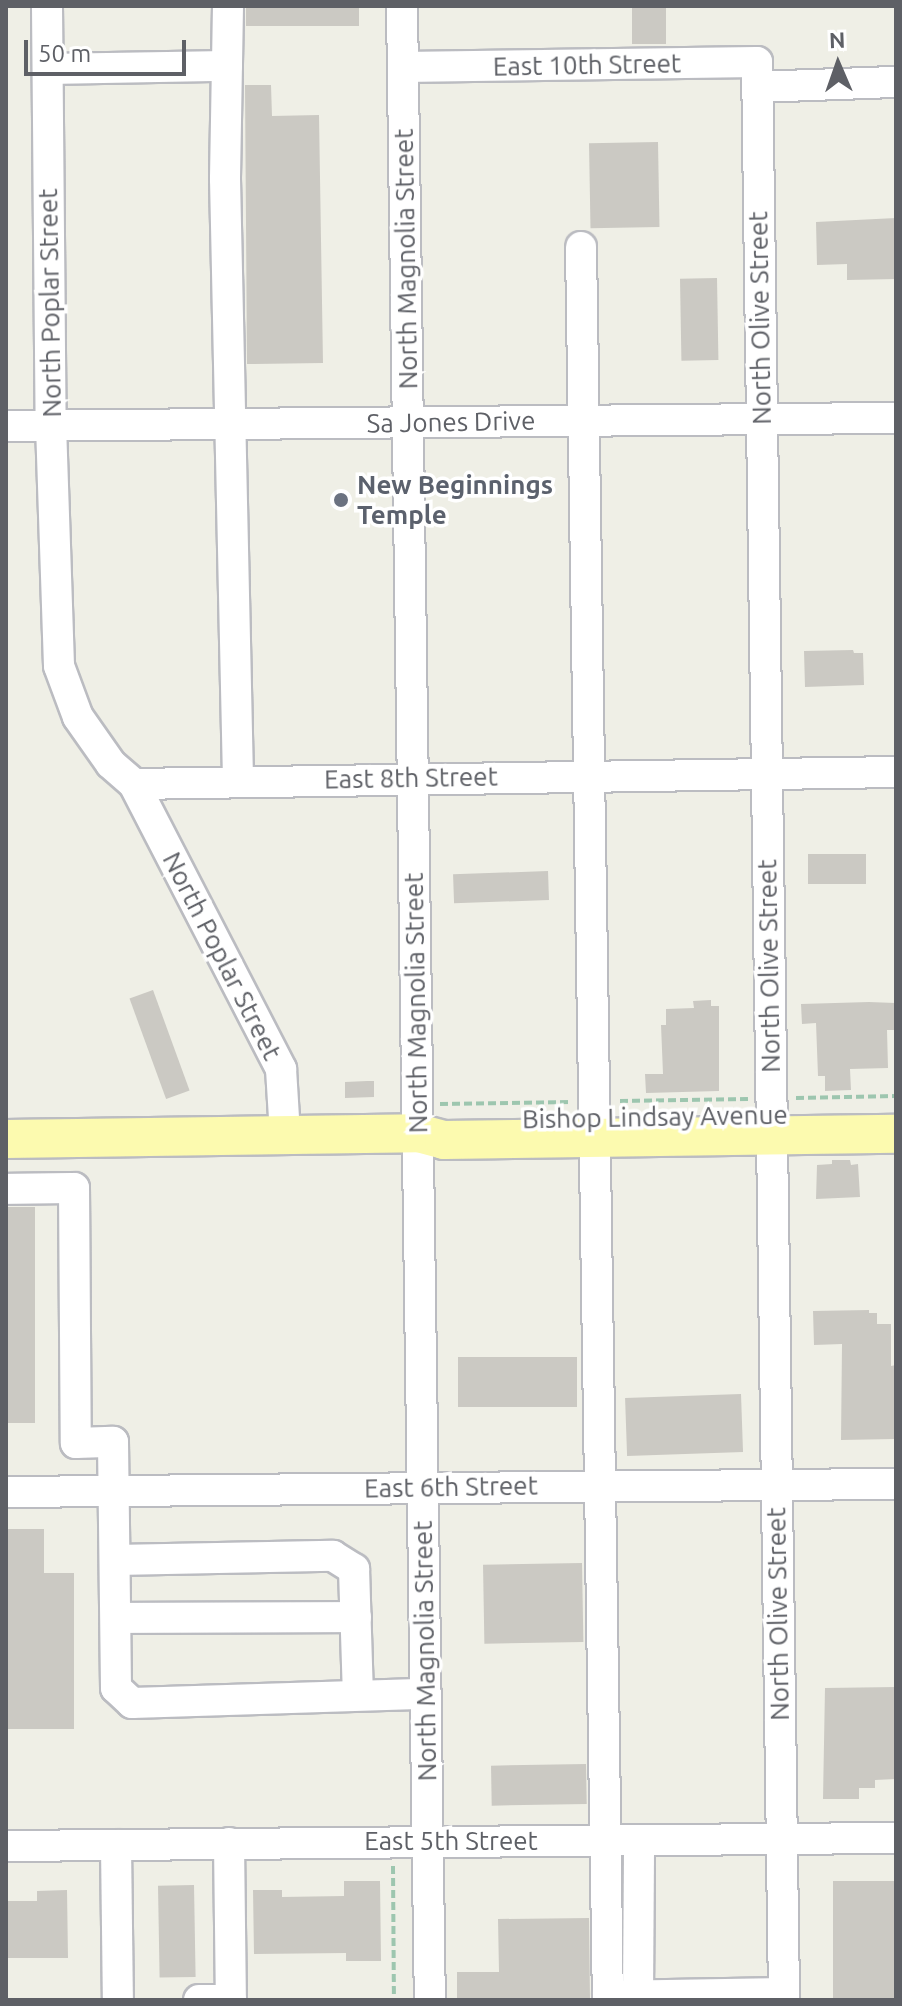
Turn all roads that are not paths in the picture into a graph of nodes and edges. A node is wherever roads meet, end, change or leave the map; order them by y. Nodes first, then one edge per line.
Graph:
1 (47, 6) edge
2 (228, 6) edge
3 (402, 6) edge
4 (227, 66) junction
5 (403, 67) junction
6 (48, 69) junction
7 (757, 82) junction
8 (896, 82) edge
9 (581, 247) dead end
10 (896, 418) edge
11 (762, 419) junction
12 (583, 421) junction
13 (407, 422) junction
14 (229, 424) junction
15 (51, 425) junction
16 (6, 426) edge
17 (896, 772) edge
18 (766, 773) junction
19 (589, 776) junction
20 (412, 778) junction
21 (238, 782) junction
22 (134, 784) junction
23 (896, 1113) edge
24 (771, 1117) junction
25 (418, 1119) junction
26 (594, 1120) junction
27 (896, 1134) edge
28 (285, 1135) junction
29 (6, 1139) edge
30 (6, 1189) edge
31 (896, 1484) edge
32 (776, 1485) junction
33 (600, 1486) junction
34 (422, 1488) junction
35 (114, 1491) junction
36 (6, 1492) edge
37 (115, 1560) junction
38 (356, 1617) junction
39 (116, 1618) junction
40 (426, 1694) junction
41 (358, 1695) junction
42 (896, 1838) edge
43 (781, 1839) junction
44 (428, 1840) junction
45 (605, 1841) junction
46 (639, 1841) junction
47 (229, 1843) junction
48 (116, 1845) junction
49 (6, 1846) edge
50 (638, 1996) junction
51 (784, 1996) edge
52 (608, 1998) edge
53 (118, 2000) edge
54 (199, 2000) edge
55 (231, 2000) edge
56 (430, 2000) edge

1 - 6 street, North Poplar Street
2 - 4 street
3 - 5 street, North Magnolia Street
4 - 6 street
4 - 14 street
5 - 7 street, East 10th Street
5 - 13 street, North Magnolia Street
6 - 15 street, North Poplar Street
7 - 8 street
7 - 11 street, North Olive Street
9 - 12 street
10 - 11 street, Sa Jones Drive
11 - 12 street, Sa Jones Drive
11 - 18 street, North Olive Street
12 - 13 street, Sa Jones Drive
12 - 19 street
13 - 14 street, Sa Jones Drive
13 - 20 street, North Magnolia Street
14 - 15 street, Sa Jones Drive
14 - 21 street
15 - 16 street, Sa Jones Drive
15 - 22 street, North Poplar Street
17 - 18 street, East 8th Street
18 - 19 street, East 8th Street
18 - 24 street, North Olive Street
19 - 20 street, East 8th Street
19 - 26 street
20 - 21 street, East 8th Street
20 - 25 street, North Magnolia Street
21 - 22 street, East 8th Street
22 - 28 street, North Poplar Street
23 - 24 main road, Bishop Lindsay Avenue
24 - 26 main road, Bishop Lindsay Avenue
24 - 27 main road, Bishop Lindsay Avenue
24 - 32 street, North Olive Street
25 - 26 main road, Bishop Lindsay Avenue
25 - 28 main road, Bishop Lindsay Avenue
25 - 34 street, North Magnolia Street
26 - 33 street
28 - 29 main road, Bishop Lindsay Avenue
30 - 35 street
31 - 32 street, East 6th Street
32 - 33 street, East 6th Street
32 - 43 street, North Olive Street
33 - 34 street, East 6th Street
33 - 45 street
34 - 35 street, East 6th Street
34 - 40 street, North Magnolia Street
35 - 36 street, East 6th Street
35 - 37 street
37 - 38 street
37 - 39 street
38 - 39 street
38 - 41 street
39 - 41 street
40 - 41 street
40 - 44 street, North Magnolia Street
42 - 43 street, East 5th Street
43 - 46 street, East 5th Street
43 - 51 street, North Olive Street
44 - 45 street, East 5th Street
44 - 47 street, East 5th Street
44 - 56 street, North Magnolia Street
45 - 46 street, East 5th Street
45 - 52 street
46 - 50 street
47 - 48 street, East 5th Street
47 - 55 street
48 - 49 street, East 5th Street
48 - 53 street
50 - 51 street
50 - 52 street
54 - 55 street

